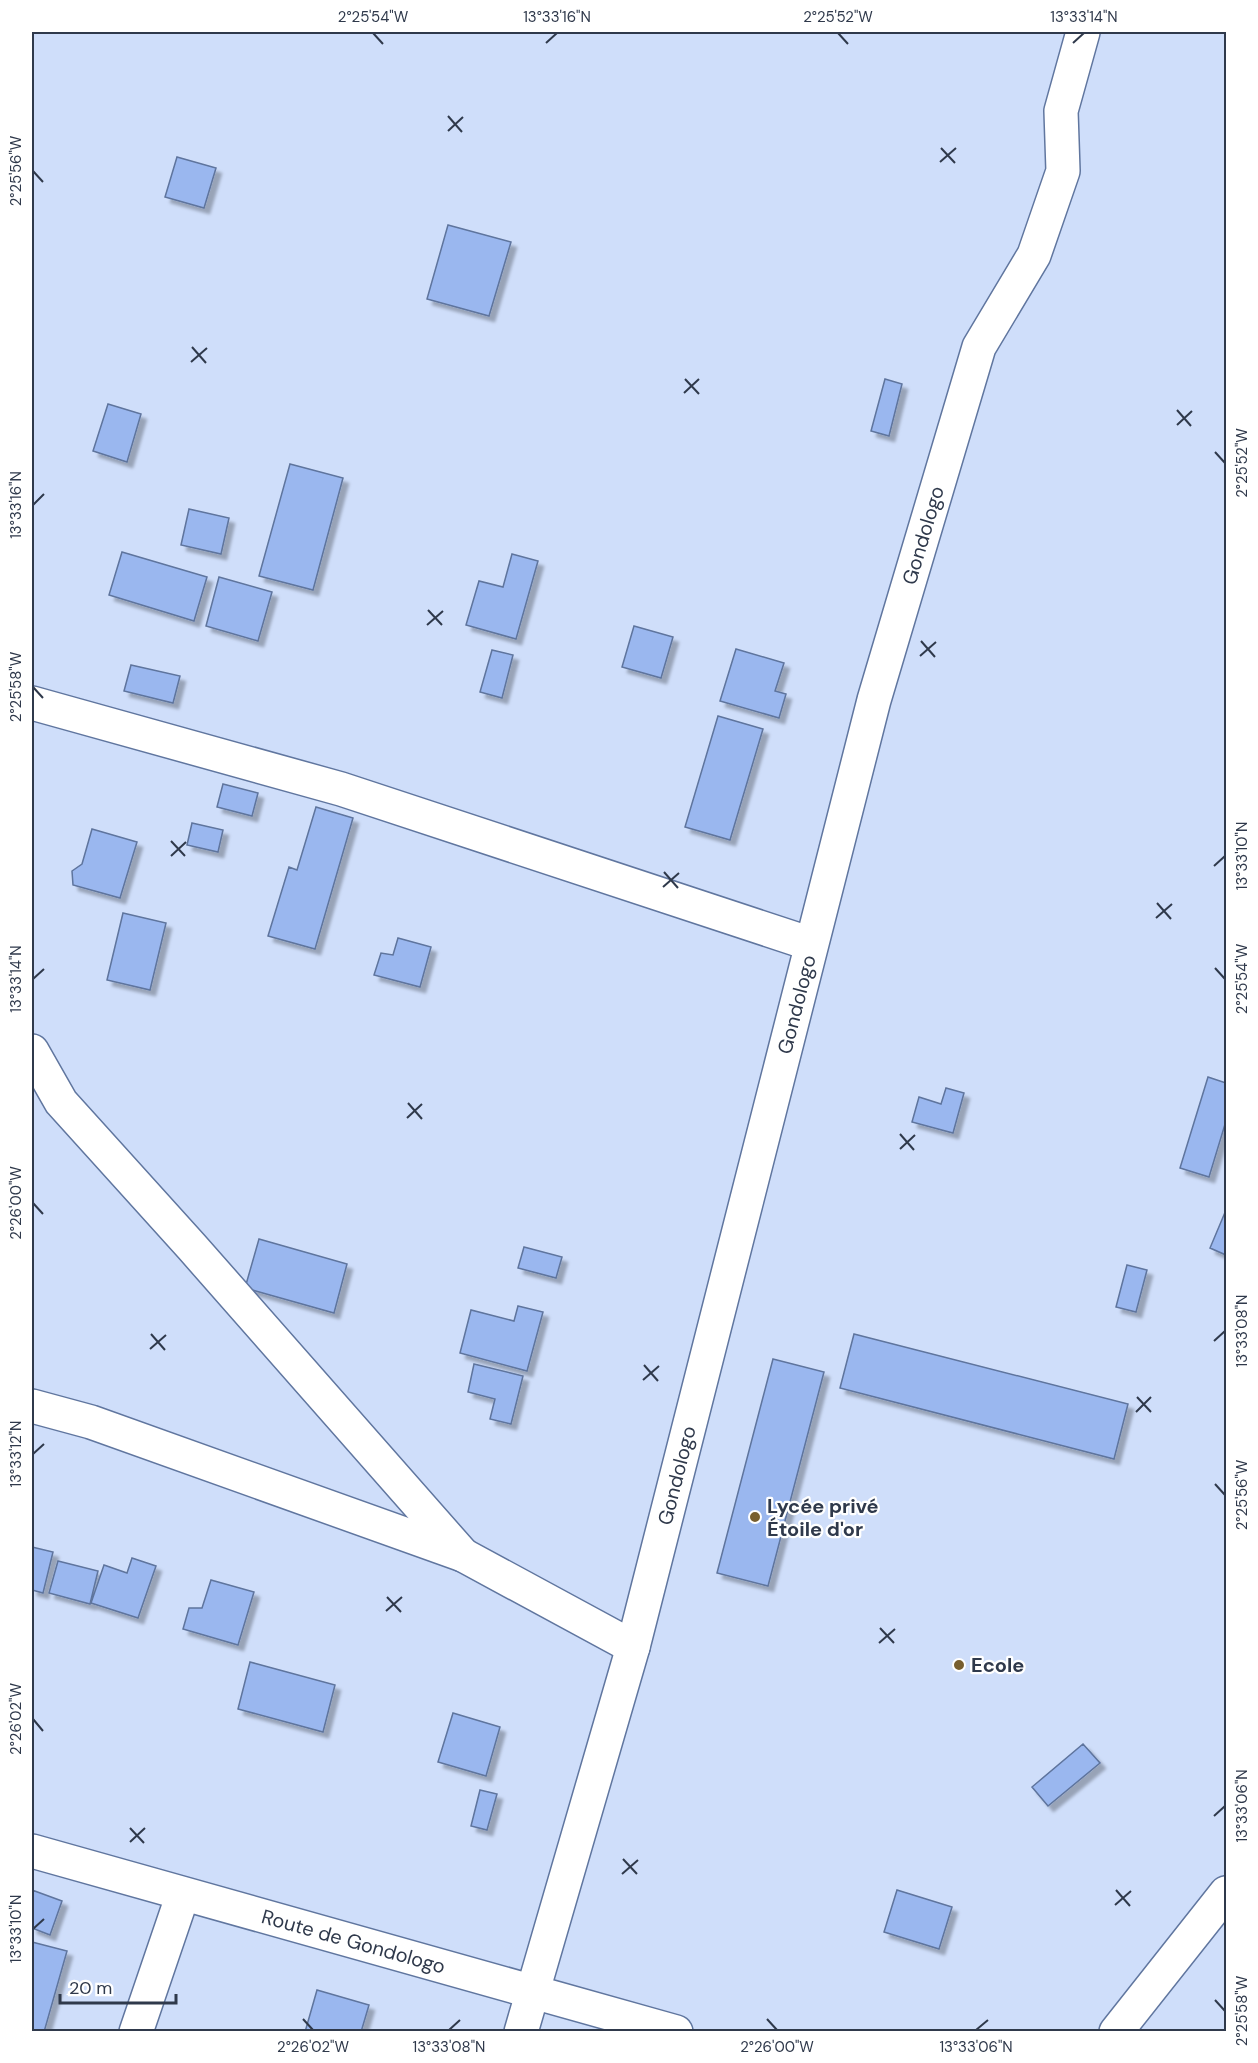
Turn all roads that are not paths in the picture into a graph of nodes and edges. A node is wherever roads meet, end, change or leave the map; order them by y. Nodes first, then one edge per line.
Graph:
1 (1083, 32) edge
2 (32, 703) edge
3 (811, 944) junction
4 (32, 1051) edge
5 (32, 1406) edge
6 (463, 1555) junction
7 (633, 1647) junction
8 (32, 1851) edge
9 (1227, 1893) edge
10 (183, 1894) junction
11 (531, 1992) junction
12 (136, 2031) edge
13 (521, 2031) edge
14 (676, 2031) edge
15 (1116, 2031) edge

1 - 3 street, Gondologo
2 - 3 street
3 - 7 street, Gondologo
4 - 6 street
5 - 6 street
6 - 7 street
7 - 11 street, Gondologo
8 - 10 street, Route de Gondologo
9 - 15 street
10 - 11 street, Route de Gondologo
10 - 12 street
11 - 13 street, Gondologo
11 - 14 street, Route de Gondologo

